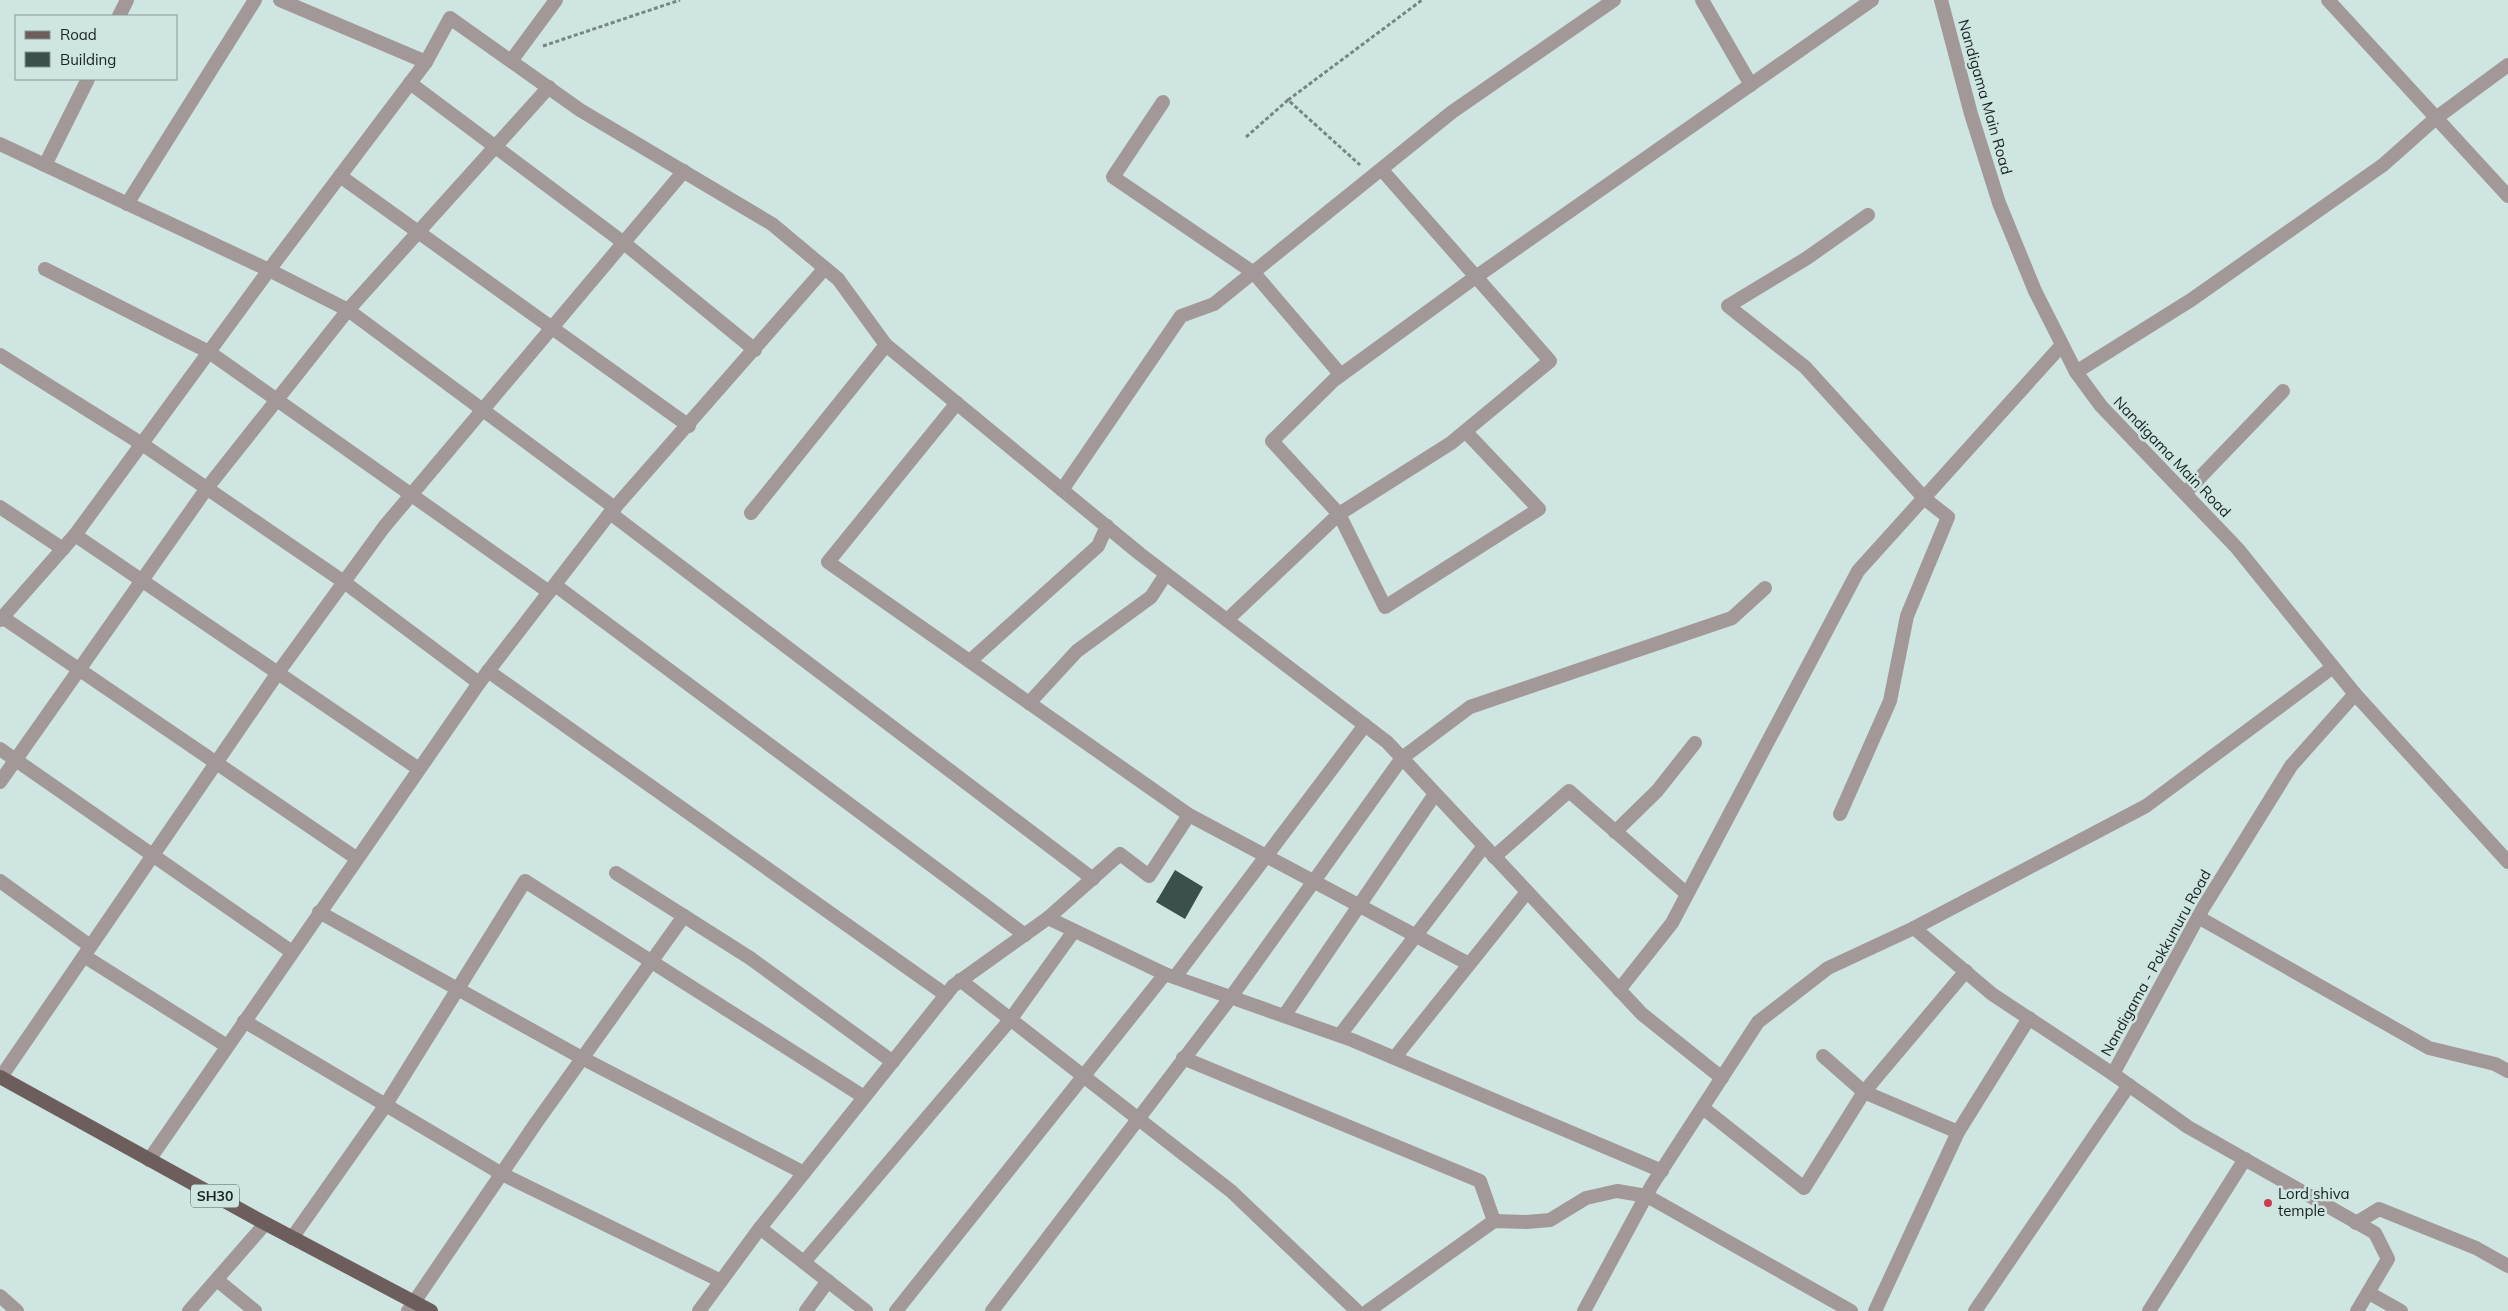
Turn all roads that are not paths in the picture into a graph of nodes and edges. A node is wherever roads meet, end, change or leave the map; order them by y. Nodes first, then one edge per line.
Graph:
1 (127, 0) edge
2 (255, 0) edge
3 (280, 0) edge
4 (556, 0) edge
5 (1614, 0) edge
6 (1702, 0) edge
7 (1872, 0) edge
8 (1941, 0) edge
9 (2328, 0) edge
10 (120, 15) edge
11 (426, 62) junction
12 (514, 63) junction
13 (2508, 65) edge
14 (88, 80) edge
15 (410, 83) junction
16 (1751, 85) junction
17 (549, 88) junction
18 (1163, 102) dead end
19 (2436, 118) junction
20 (0, 144) edge
21 (496, 146) junction
22 (45, 165) junction
23 (684, 171) junction
24 (1378, 173) junction
25 (340, 176) junction
26 (2508, 196) edge
27 (127, 204) junction
28 (1868, 215) dead end
29 (418, 233) junction
30 (624, 243) junction
31 (826, 268) junction
32 (45, 270) dead end
33 (269, 270) junction
34 (1254, 273) junction
35 (1477, 277) junction
36 (348, 310) junction
37 (552, 328) junction
38 (886, 345) junction
39 (2062, 346) junction
40 (755, 350) junction
41 (209, 352) junction
42 (0, 355) edge
43 (2076, 372) junction
44 (1341, 374) junction
45 (2283, 391) dead end
46 (277, 400) junction
47 (957, 403) junction
48 (483, 410) junction
49 (689, 426) junction
50 (1465, 431) junction
51 (142, 444) junction
52 (207, 488) junction
53 (1062, 490) junction
54 (2185, 493) junction
55 (411, 495) junction
56 (1925, 499) junction
57 (0, 507) edge
58 (613, 511) junction
59 (751, 513) dead end
60 (1339, 514) junction
61 (1107, 526) junction
62 (75, 535) junction
63 (63, 549) junction
64 (1166, 574) junction
65 (143, 582) junction
66 (344, 582) junction
67 (1765, 588) dead end
68 (552, 589) junction
69 (1, 618) edge
70 (1227, 620) junction
71 (970, 661) junction
72 (2333, 667) junction
73 (80, 670) junction
74 (488, 671) junction
75 (277, 674) junction
76 (479, 683) junction
77 (2355, 694) junction
78 (1030, 703) junction
79 (1365, 725) junction
80 (1695, 743) dead end
81 (0, 749) edge
82 (1402, 758) junction
83 (16, 760) junction
84 (216, 763) junction
85 (418, 769) junction
86 (0, 782) edge
87 (1435, 794) junction
88 (1840, 814) dead end
89 (1189, 815) junction
90 (1615, 832) junction
91 (1484, 846) junction
92 (153, 856) junction
93 (1266, 856) junction
94 (1494, 857) junction
95 (356, 858) junction
96 (2508, 862) edge
97 (616, 873) dead end
98 (1093, 879) junction
99 (0, 882) edge
100 (1314, 882) junction
101 (1527, 892) junction
102 (1687, 894) junction
103 (1359, 906) junction
104 (319, 912) junction
105 (684, 916) junction
106 (2198, 917) junction
107 (1048, 918) junction
108 (1914, 928) junction
109 (1074, 930) junction
110 (1025, 934) junction
111 (1416, 936) junction
112 (87, 951) junction
113 (292, 952) junction
114 (652, 961) junction
115 (1470, 964) junction
116 (1966, 971) junction
117 (1170, 976) junction
118 (960, 980) junction
119 (458, 989) junction
120 (1619, 990) junction
121 (946, 995) junction
122 (1231, 997) junction
123 (1284, 1016) junction
124 (2029, 1018) junction
125 (1010, 1020) junction
126 (244, 1021) junction
127 (1340, 1035) junction
128 (227, 1046) junction
129 (1822, 1056) dead end
130 (1395, 1057) junction
131 (582, 1058) junction
132 (1183, 1058) junction
133 (893, 1062) junction
134 (2508, 1071) edge
135 (2113, 1074) junction
136 (1082, 1076) junction
137 (1, 1077) edge
138 (1722, 1078) junction
139 (2129, 1085) junction
140 (1864, 1092) junction
141 (864, 1097) junction
142 (386, 1105) junction
143 (1702, 1108) junction
144 (1136, 1118) junction
145 (1958, 1132) junction
146 (2245, 1159) junction
147 (149, 1160) junction
148 (1662, 1170) junction
149 (804, 1173) junction
150 (502, 1174) junction
151 (1647, 1196) junction
152 (1494, 1220) junction
153 (2356, 1222) junction
154 (265, 1224) junction
155 (760, 1228) junction
156 (292, 1238) junction
157 (804, 1262) junction
158 (2508, 1266) edge
159 (217, 1280) junction
160 (828, 1281) junction
161 (721, 1282) junction
162 (2369, 1293) junction
163 (0, 1296) edge
164 (412, 1307) edge
165 (17, 1311) edge
166 (189, 1311) edge
167 (255, 1311) edge
168 (431, 1311) edge
169 (699, 1311) edge
170 (806, 1311) edge
171 (866, 1311) edge
172 (896, 1311) edge
173 (992, 1311) edge
174 (1357, 1311) edge
175 (1368, 1311) edge
176 (1584, 1311) edge
177 (1851, 1311) edge
178 (1875, 1311) edge
179 (1975, 1311) edge
180 (2149, 1311) edge
181 (2357, 1311) edge
182 (2401, 1311) edge

1 - 10 street
2 - 27 street
3 - 11 street
4 - 12 street
5 - 24 street
6 - 16 street
7 - 16 street
8 - 39 street, Nandigama Main Road
9 - 19 street
11 - 12 street
11 - 15 street
12 - 17 street
13 - 19 street
14 - 22 street
15 - 21 street
15 - 25 street
16 - 35 street
17 - 21 street
17 - 23 street
18 - 34 street
19 - 26 street
19 - 43 street
20 - 22 street
21 - 29 street
21 - 30 street
22 - 27 street
23 - 30 street
23 - 31 street
24 - 34 street
24 - 35 street
25 - 29 street
25 - 33 street
27 - 33 street
28 - 56 street
29 - 36 street
29 - 37 street
30 - 37 street
30 - 40 street
31 - 38 street
31 - 40 street
32 - 41 street
33 - 36 street
33 - 41 street
34 - 44 street
34 - 53 street
35 - 44 street
35 - 50 street
36 - 46 street
36 - 48 street
37 - 48 street
37 - 49 street
38 - 47 street
38 - 59 street
39 - 43 street, Nandigama Main Road
39 - 56 street
40 - 49 street
41 - 46 street
41 - 51 street
42 - 51 street
43 - 54 street, Nandigama Main Road
44 - 60 street
45 - 54 street
46 - 52 street
46 - 55 street
47 - 53 street
47 - 71 street
48 - 55 street
48 - 58 street
49 - 58 street
50 - 60 street
50 - 60 street
51 - 52 street
51 - 62 street
52 - 65 street
52 - 66 street
53 - 61 street
54 - 72 street, Nandigama Main Road
55 - 66 street
55 - 68 street
56 - 88 street
56 - 102 street
57 - 63 street
58 - 68 street
58 - 98 street
60 - 70 street
61 - 64 street
61 - 71 street
62 - 63 street
62 - 65 street
63 - 69 street
64 - 70 street
64 - 78 street
65 - 73 street
65 - 75 street
66 - 75 street
66 - 76 street
67 - 82 street
68 - 74 street
68 - 110 street
69 - 73 street
70 - 79 street
71 - 78 street
72 - 77 street, Nandigama Main Road
72 - 108 street
73 - 83 street
73 - 84 street
74 - 76 street
74 - 121 street
75 - 84 street
75 - 85 street
76 - 85 street
77 - 96 street, Nandigama Main Road
77 - 106 street, Nandigama - Pokkunuru Road
78 - 89 street
79 - 82 street
79 - 93 street
80 - 90 street
81 - 83 street
82 - 87 street
82 - 100 street
83 - 86 street
83 - 92 street
84 - 92 street
84 - 95 street
85 - 95 street
87 - 91 street
87 - 103 street
89 - 93 street
89 - 98 street
90 - 94 street
90 - 102 street
91 - 94 street
91 - 111 street
92 - 112 street
92 - 113 street
93 - 100 street
93 - 117 street
94 - 101 street
95 - 104 street
97 - 105 street
98 - 107 street
99 - 112 street
100 - 103 street
100 - 122 street
101 - 115 street
101 - 120 street
102 - 120 street
103 - 111 street
103 - 123 street
104 - 113 street
104 - 119 street
105 - 114 street
105 - 133 street
106 - 134 street
106 - 135 street, Nandigama - Pokkunuru Road
107 - 109 street
107 - 110 street
108 - 116 street
108 - 138 street
109 - 117 street
109 - 125 street
110 - 118 street
111 - 115 street
111 - 127 street
112 - 128 street
112 - 137 street
113 - 126 street
114 - 119 street
114 - 131 street
114 - 141 street
115 - 130 street
116 - 124 street
116 - 140 street
117 - 122 street
117 - 136 street
118 - 121 street
118 - 125 street
119 - 131 street
119 - 142 street
120 - 138 street
121 - 133 street
122 - 123 street
122 - 132 street
123 - 127 street
124 - 135 street
124 - 145 street
125 - 136 street
125 - 157 street
126 - 128 street
126 - 142 street
127 - 130 street
128 - 147 street
129 - 140 street
130 - 148 street
131 - 149 street
131 - 150 street
132 - 144 street
132 - 152 street
133 - 141 street
135 - 139 street, Nandigama - Pokkunuru Road
136 - 144 street
136 - 172 street
137 - 147 main road, SH30
138 - 143 street
139 - 146 street, Nandigama - Pokkunuru Road
139 - 179 street
140 - 143 street
140 - 145 street
141 - 149 street
142 - 150 street
142 - 156 street
143 - 148 street
144 - 173 street
144 - 174 street
145 - 178 street
146 - 153 street, Nandigama - Pokkunuru Road
146 - 180 street
147 - 154 main road, SH30
148 - 151 street
149 - 155 street
150 - 161 street
150 - 164 street
151 - 152 street
151 - 176 street
151 - 177 street
152 - 175 street
153 - 158 street
153 - 162 street, Nandigama - Pokkunuru Road
154 - 156 main road, SH30
154 - 159 street
155 - 157 street
155 - 161 street
156 - 164 main road, SH30
157 - 160 street
159 - 166 street
159 - 167 street
160 - 170 street
160 - 171 street
161 - 169 street
162 - 181 street, Nandigama - Pokkunuru Road
162 - 182 street
163 - 165 street
164 - 168 main road, SH30

